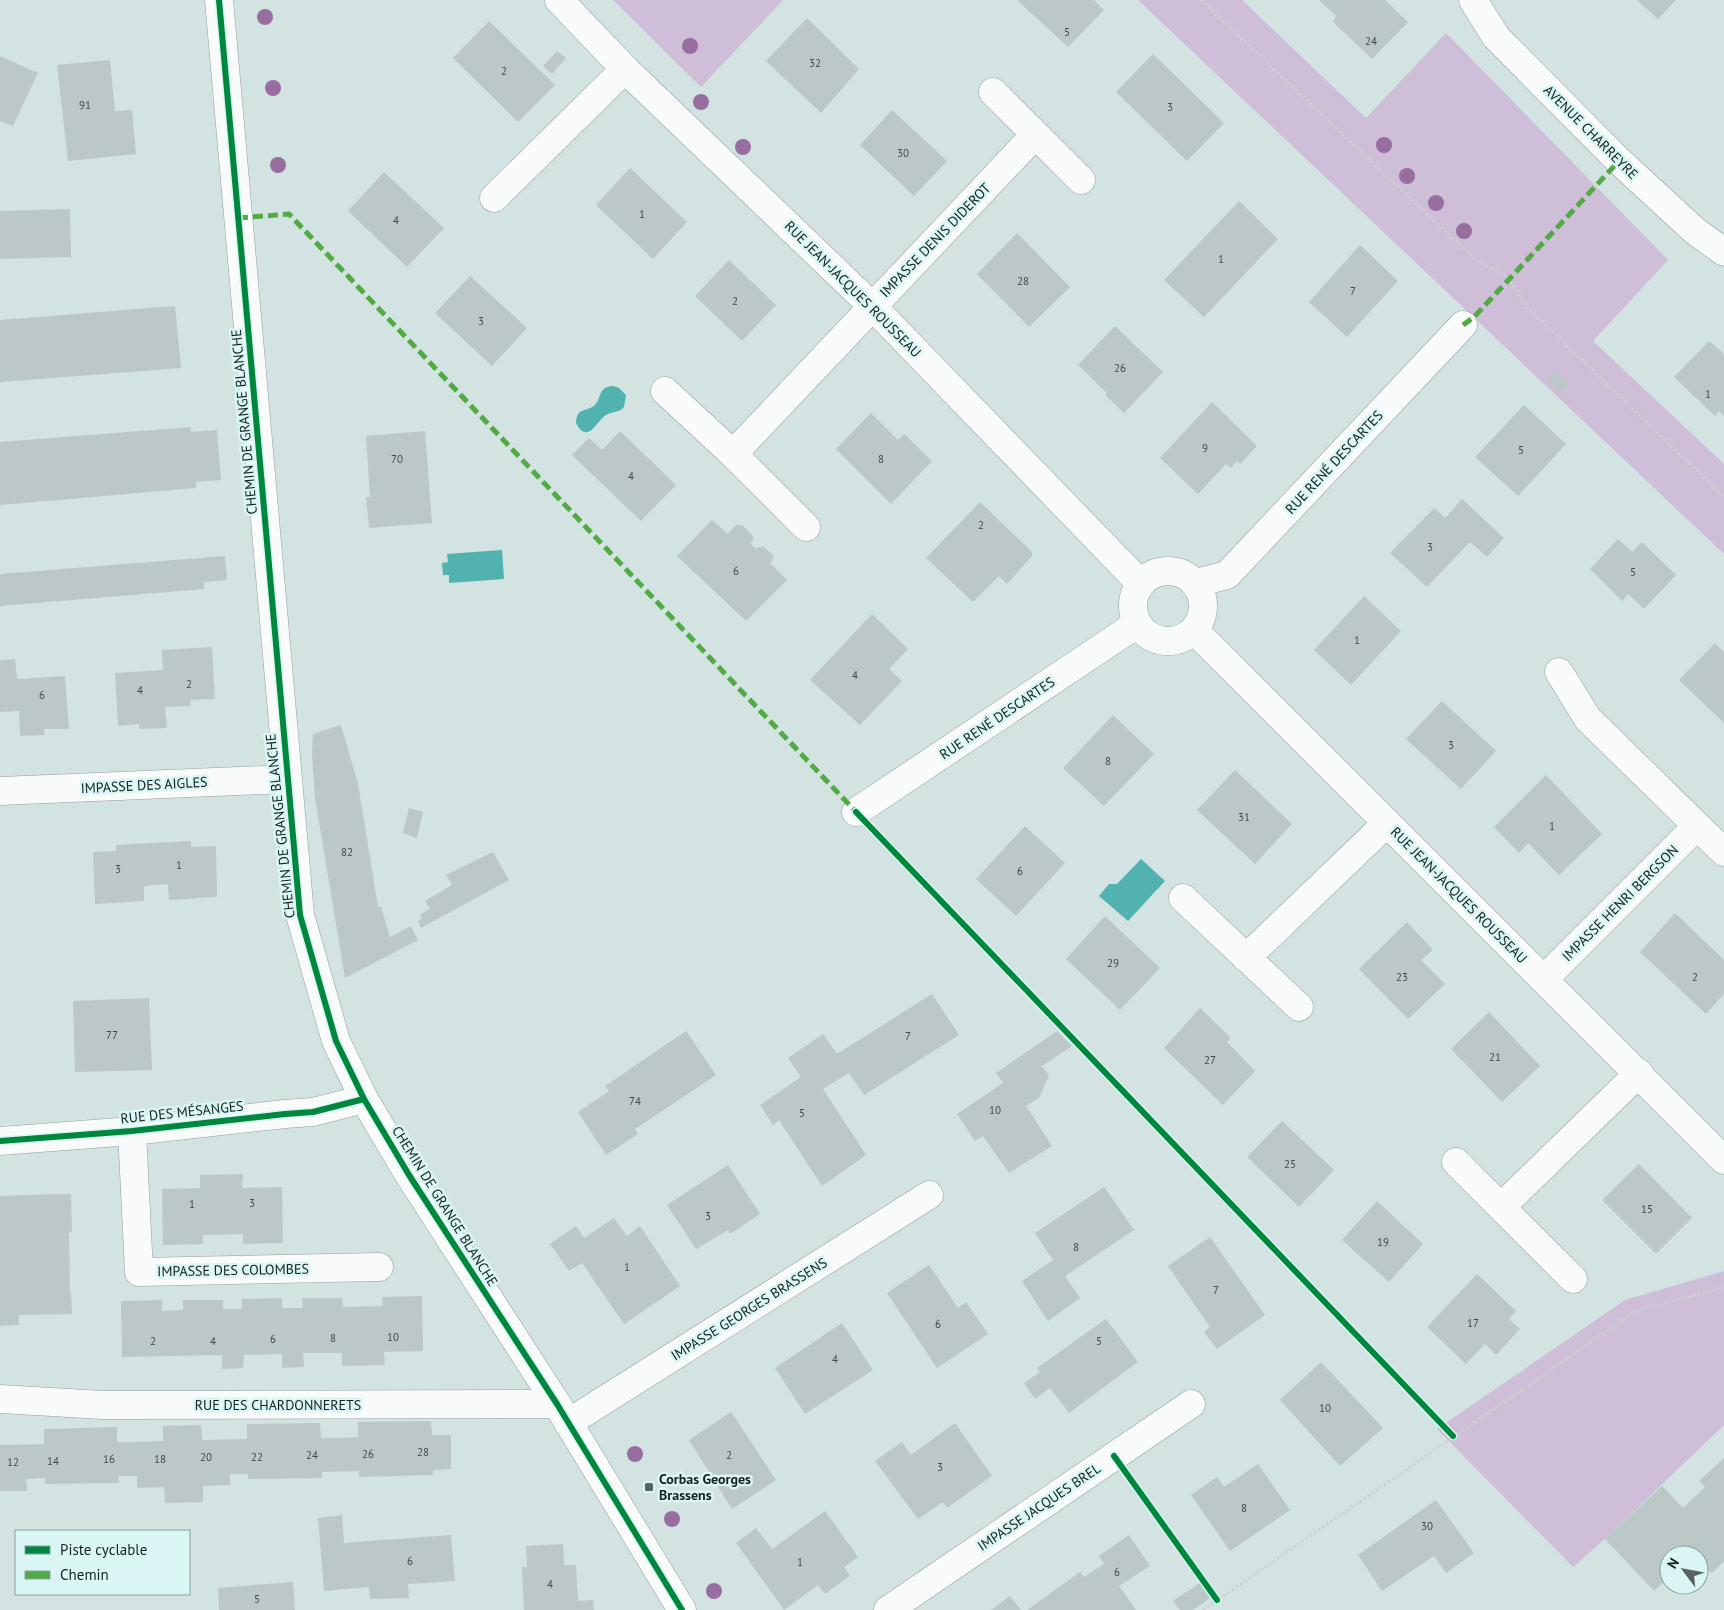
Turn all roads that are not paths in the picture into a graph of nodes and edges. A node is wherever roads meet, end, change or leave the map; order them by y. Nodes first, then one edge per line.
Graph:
1 (219, 0) edge
2 (559, 0) edge
3 (1473, 0) edge
4 (625, 69) junction
5 (993, 92) dead end
6 (1035, 135) junction
7 (1081, 180) dead end
8 (494, 198) dead end
9 (1724, 252) edge
10 (872, 306) junction
11 (1463, 324) dead end
12 (665, 391) dead end
13 (733, 454) junction
14 (806, 527) dead end
15 (1141, 584) junction
16 (1196, 584) junction
17 (1138, 624) junction
18 (1194, 630) junction
19 (1559, 672) dead end
20 (288, 779) junction
21 (0, 791) edge
22 (856, 812) dead end
23 (1387, 823) junction
24 (1697, 826) junction
25 (1724, 852) edge
26 (1183, 898) dead end
27 (1246, 958) junction
28 (1544, 979) junction
29 (1299, 1007) dead end
30 (1639, 1073) junction
31 (364, 1099) junction
32 (132, 1131) junction
33 (0, 1141) edge
34 (1724, 1160) edge
35 (1456, 1162) dead end
36 (929, 1195) dead end
37 (1501, 1207) junction
38 (379, 1266) dead end
39 (1573, 1279) dead end
40 (0, 1399) edge
41 (1191, 1404) dead end
42 (562, 1414) junction
43 (682, 1610) edge
44 (888, 1610) edge

1 - 20 street, CHEMIN DE GRANGE BLANCHE
2 - 4 street, RUE JEAN-JACQUES ROUSSEAU
3 - 9 street, AVENUE CHARREYRE
4 - 8 street
4 - 10 street, RUE JEAN-JACQUES ROUSSEAU
5 - 6 street
6 - 7 street
6 - 10 street, IMPASSE DENIS DIDEROT
10 - 13 street, IMPASSE DENIS DIDEROT
10 - 15 street, RUE JEAN-JACQUES ROUSSEAU
11 - 16 street, RUE RENÉ DESCARTES
12 - 13 street
13 - 14 street
15 - 16 street
15 - 17 street
16 - 18 street
17 - 18 street
17 - 22 street, RUE RENÉ DESCARTES
18 - 23 street, RUE JEAN-JACQUES ROUSSEAU
19 - 24 street
20 - 21 street, IMPASSE DES AIGLES
20 - 31 street, CHEMIN DE GRANGE BLANCHE
23 - 27 street
23 - 28 street, RUE JEAN-JACQUES ROUSSEAU
24 - 25 street
24 - 28 street, IMPASSE HENRI BERGSON
26 - 27 street
27 - 29 street
28 - 30 street, RUE JEAN-JACQUES ROUSSEAU
30 - 34 street, RUE JEAN-JACQUES ROUSSEAU
30 - 37 street
31 - 32 street, RUE DES MÉSANGES
31 - 42 street, CHEMIN DE GRANGE BLANCHE
32 - 33 street, RUE DES MÉSANGES
32 - 38 street, IMPASSE DES COLOMBES
35 - 37 street
36 - 42 street, IMPASSE GEORGES BRASSENS
37 - 39 street
40 - 42 street, RUE DES CHARDONNERETS
41 - 44 street, IMPASSE JACQUES BREL
42 - 43 street, CHEMIN DE GRANGE BLANCHE

